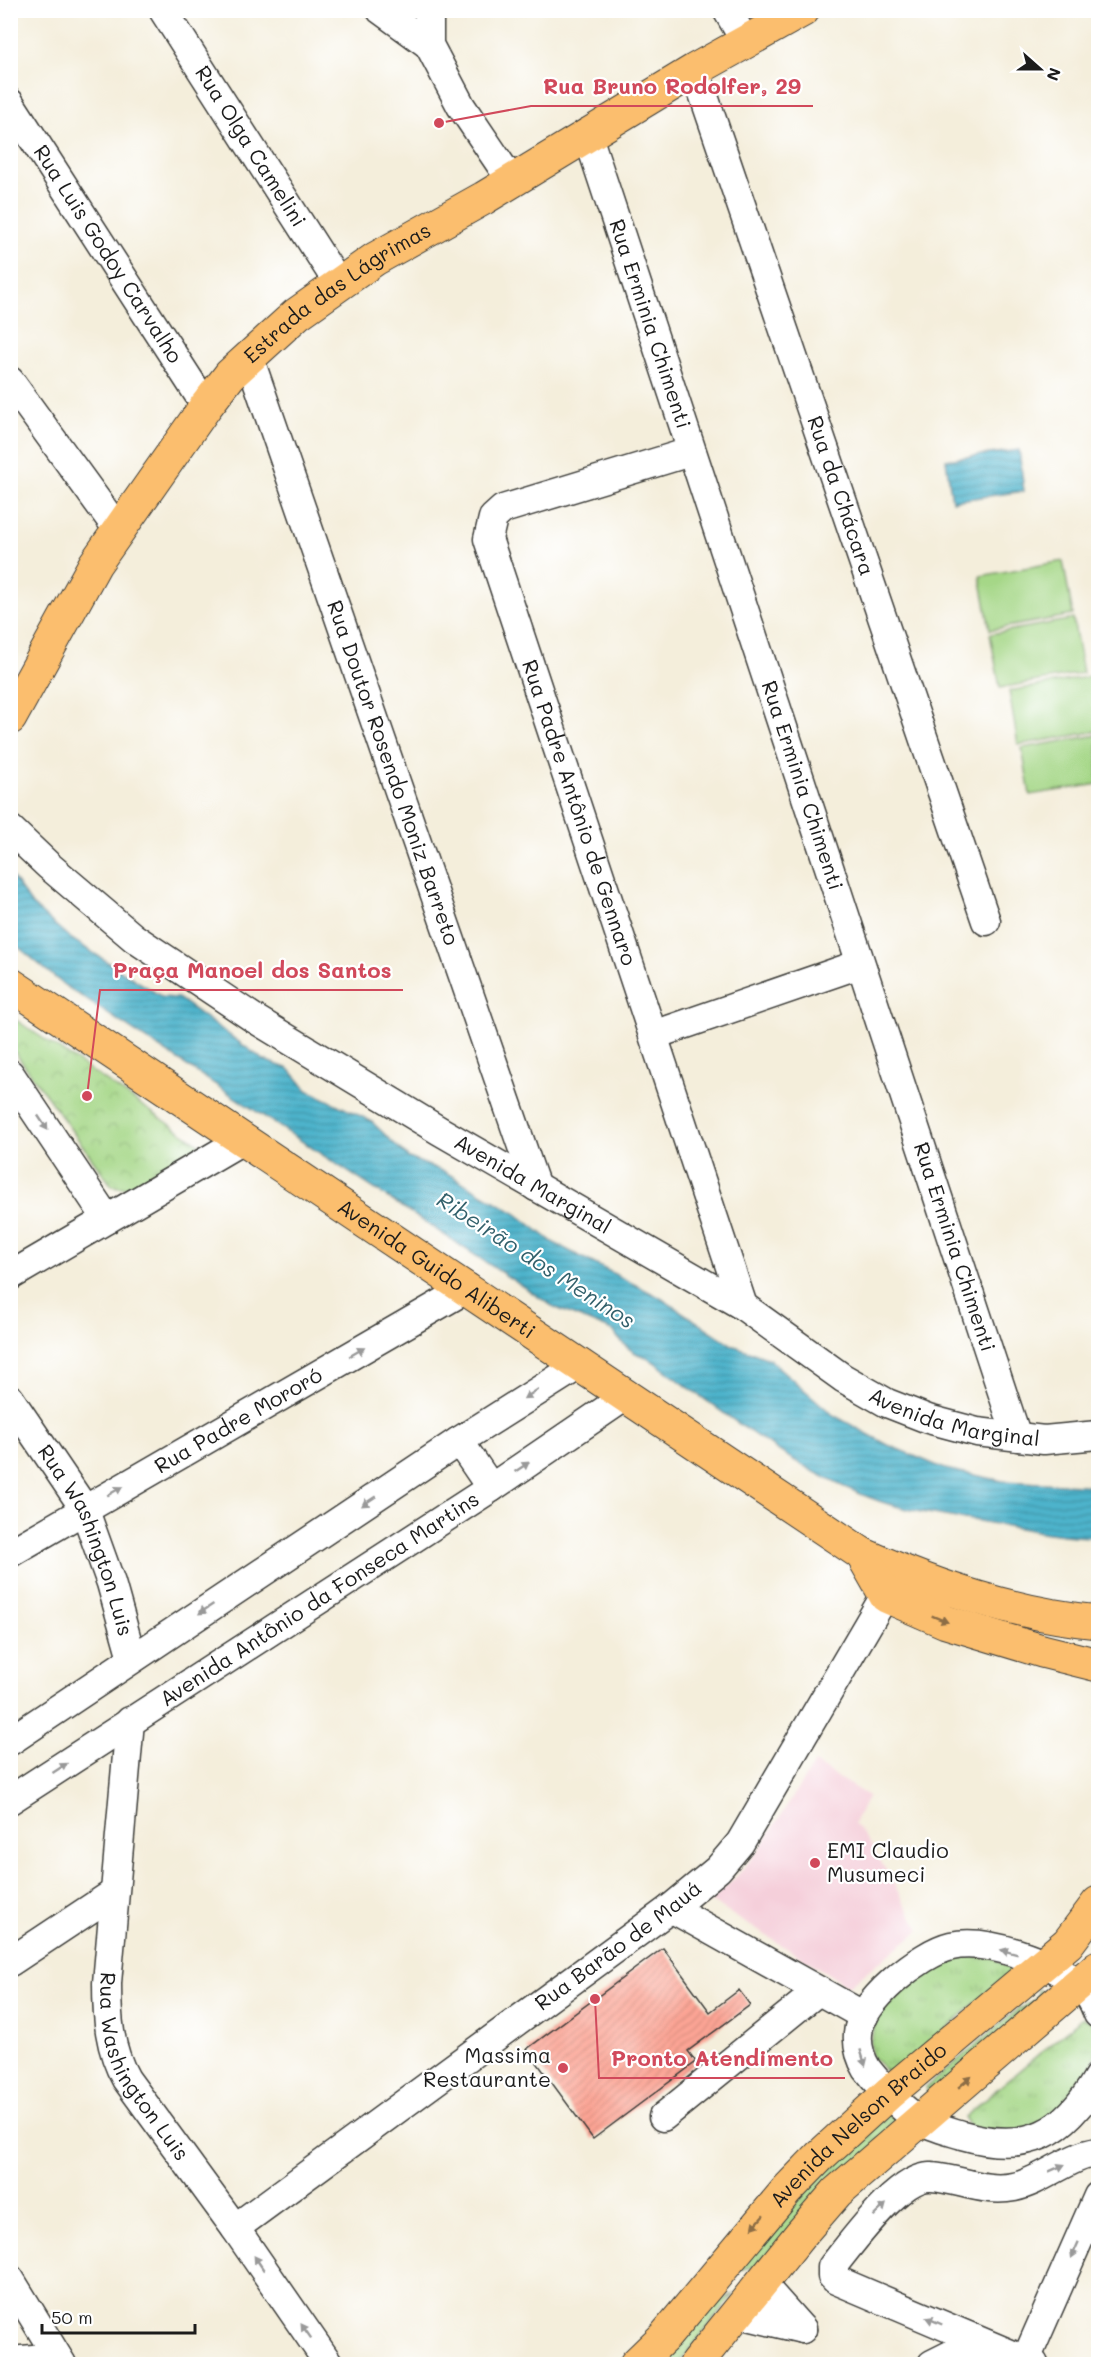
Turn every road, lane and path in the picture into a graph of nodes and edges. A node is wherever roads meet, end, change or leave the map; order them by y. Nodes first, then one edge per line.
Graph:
1 (163, 10) edge
2 (381, 10) edge
3 (429, 10) edge
4 (727, 10) edge
5 (803, 10) edge
6 (745, 41) junction
7 (429, 45) junction
8 (695, 69) junction
9 (10, 103) edge
10 (587, 134) junction
11 (511, 180) junction
12 (338, 283) junction
13 (249, 357) junction
14 (10, 381) edge
15 (206, 406) junction
16 (690, 452) junction
17 (119, 531) junction
18 (10, 718) edge
19 (10, 829) edge
20 (986, 921) dead end
21 (860, 964) junction
22 (10, 984) edge
23 (25, 999) edge
24 (654, 1035) junction
25 (10, 1074) edge
26 (244, 1139) junction
27 (536, 1187) junction
28 (107, 1218) junction
29 (10, 1276) edge
30 (468, 1288) junction
31 (743, 1306) junction
32 (581, 1364) junction
33 (626, 1396) junction
34 (10, 1399) edge
35 (1098, 1435) edge
36 (1017, 1437) junction
37 (459, 1441) junction
38 (491, 1488) junction
39 (84, 1508) junction
40 (10, 1552) edge
41 (892, 1583) junction
42 (1098, 1622) edge
43 (132, 1658) junction
44 (1098, 1665) edge
45 (130, 1721) junction
46 (10, 1741) edge
47 (10, 1800) edge
48 (114, 1893) junction
49 (1098, 1903) edge
50 (672, 1908) junction
51 (10, 1962) edge
52 (1045, 1964) junction
53 (1090, 1976) edge
54 (817, 1992) junction
55 (1098, 2014) edge
56 (864, 2016) junction
57 (1098, 2077) edge
58 (889, 2093) junction
59 (1086, 2114) edge
60 (663, 2118) dead end
61 (921, 2120) junction
62 (1098, 2151) edge
63 (1098, 2196) edge
64 (235, 2228) junction
65 (10, 2279) edge
66 (761, 2283) junction
67 (700, 2293) junction
68 (739, 2314) junction
69 (951, 2350) edge
70 (10, 2361) edge
71 (60, 2361) edge
72 (1028, 2363) edge
73 (329, 2364) edge
74 (636, 2364) edge
75 (696, 2364) edge
76 (991, 2364) edge

1 - 12 street, Rua Olga Camelini
2 - 7 street
3 - 7 street
4 - 6 street
5 - 6 main road, Estrada das Lágrimas
6 - 8 main road, Estrada das Lágrimas
7 - 11 street
8 - 10 main road, Estrada das Lágrimas
8 - 20 street, Rua da Chácara
9 - 15 street, Rua Luis Godoy Carvalho
10 - 11 main road, Estrada das Lágrimas
10 - 16 street, Rua Erminia Chimenti
11 - 12 main road, Estrada das Lágrimas
12 - 13 main road, Estrada das Lágrimas
13 - 15 main road, Estrada das Lágrimas
13 - 27 street, Rua Doutor Rosendo Moniz Barreto
14 - 17 street
15 - 17 main road, Estrada das Lágrimas
16 - 21 street, Rua Erminia Chimenti
16 - 24 street, Rua Padre Antônio de Gennaro
17 - 18 main road, Estrada das Lágrimas
19 - 27 street, Avenida Marginal
21 - 24 street
21 - 36 street, Rua Erminia Chimenti
22 - 23 main road, Avenida Guido Aliberti
23 - 26 main road, Avenida Guido Aliberti
24 - 31 street, Rua Padre Antônio de Gennaro
25 -> 28 street
26 - 28 street
26 - 30 main road, Avenida Guido Aliberti
27 - 31 street, Avenida Marginal
28 - 29 street
30 - 32 main road, Avenida Guido Aliberti
39 -> 30 street, Rua Padre Mororó
31 - 36 street, Avenida Marginal
32 - 33 main road, Avenida Guido Aliberti
32 -> 37 street
38 -> 33 street, Avenida Antônio da Fonseca Martins
33 - 41 main road, Avenida Guido Aliberti
34 - 39 street, Rua Washington Luis
35 - 36 street, Avenida Marginal
37 - 38 street
37 -> 43 street
38 - 45 street, Avenida Antônio da Fonseca Martins
39 - 40 street, Rua Padre Mororó
39 - 43 street, Rua Washington Luis
41 - 42 main road
41 -> 44 main road
41 - 50 street, Rua Barão de Mauá
43 - 46 street
47 -> 45 street, Avenida Antônio da Fonseca Martins
45 - 48 street, Rua Washington Luis
48 - 51 street
48 - 64 street, Rua Washington Luis
49 - 52 main road, Avenida Nelson Braido
50 - 54 street
50 - 64 street, Rua Barão de Mauá
52 - 53 street
52 -> 56 street
52 - 58 main road, Avenida Nelson Braido
53 - 55 street
61 -> 53 main road, Avenida Nelson Braido
54 - 56 street
54 - 60 street
56 -> 58 street
57 - 59 street
58 - 61 street
58 -> 67 main road, Avenida Nelson Braido
59 - 61 street
61 - 66 main road, Avenida Nelson Braido
69 -> 62 street
63 -> 72 street
73 -> 64 street, Rua Washington Luis
65 - 71 street
66 - 67 main road
66 - 68 main road, Avenida Nelson Braido
66 - 68 street
67 - 74 main road, Avenida Nelson Braido
68 - 75 main road, Avenida Nelson Braido
69 - 72 street
69 - 76 street
70 - 71 street

